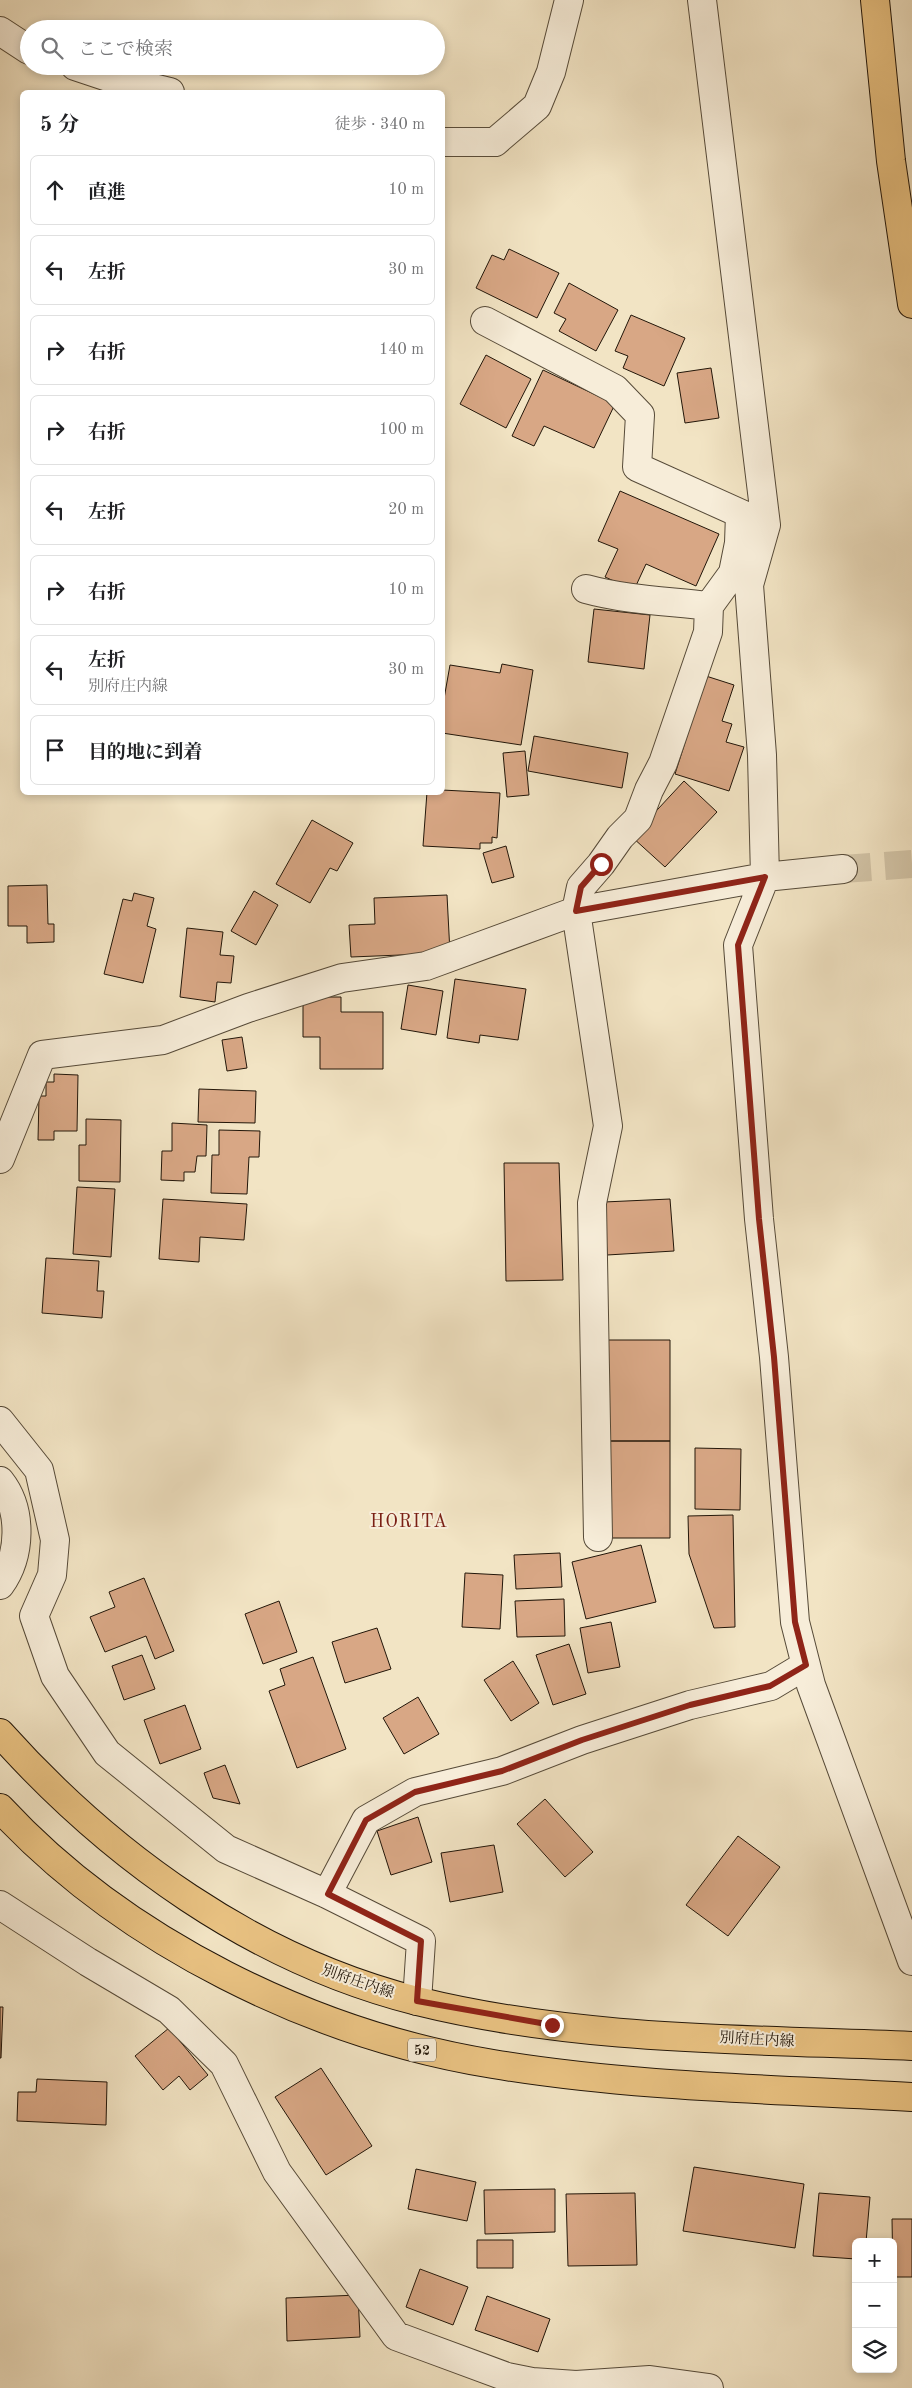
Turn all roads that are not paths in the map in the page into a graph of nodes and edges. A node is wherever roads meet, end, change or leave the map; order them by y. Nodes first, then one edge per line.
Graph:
1 (569, 0) edge
2 (702, 0) edge
3 (875, 0) edge
4 (0, 31) edge
5 (20, 44) edge
6 (102, 75) edge
7 (162, 90) edge
8 (445, 142) edge
9 (912, 304) edge
10 (485, 321) dead end
11 (740, 514) junction
12 (766, 526) junction
13 (586, 589) dead end
14 (710, 606) junction
15 (843, 869) tunnel mouth
16 (765, 877) junction
17 (576, 911) junction
18 (0, 1160) edge
19 (0, 1421) edge
20 (0, 1482) edge
21 (598, 1537) dead end
22 (0, 1585) edge
23 (806, 1665) junction
24 (0, 1733) edge
25 (0, 1808) edge
26 (328, 1894) junction
27 (0, 1905) edge
28 (912, 1961) edge
29 (417, 2001) junction
30 (912, 2046) edge
31 (912, 2097) edge
32 (710, 2388) edge

1 - 8 street
2 - 12 street
3 - 9 main road
4 - 5 street
6 - 7 street
10 - 11 street
11 - 12 street
11 - 14 street
12 - 16 street
13 - 14 street
14 - 17 street
15 - 16 street
16 - 17 street
16 - 23 street
17 - 18 street
17 - 21 street
19 - 26 street
20 - 22 street
23 - 26 street
23 - 28 street
24 - 29 main road, 別府庄内線
25 - 31 main road, 52
26 - 29 street
27 - 32 street
29 - 30 main road, 別府庄内線

